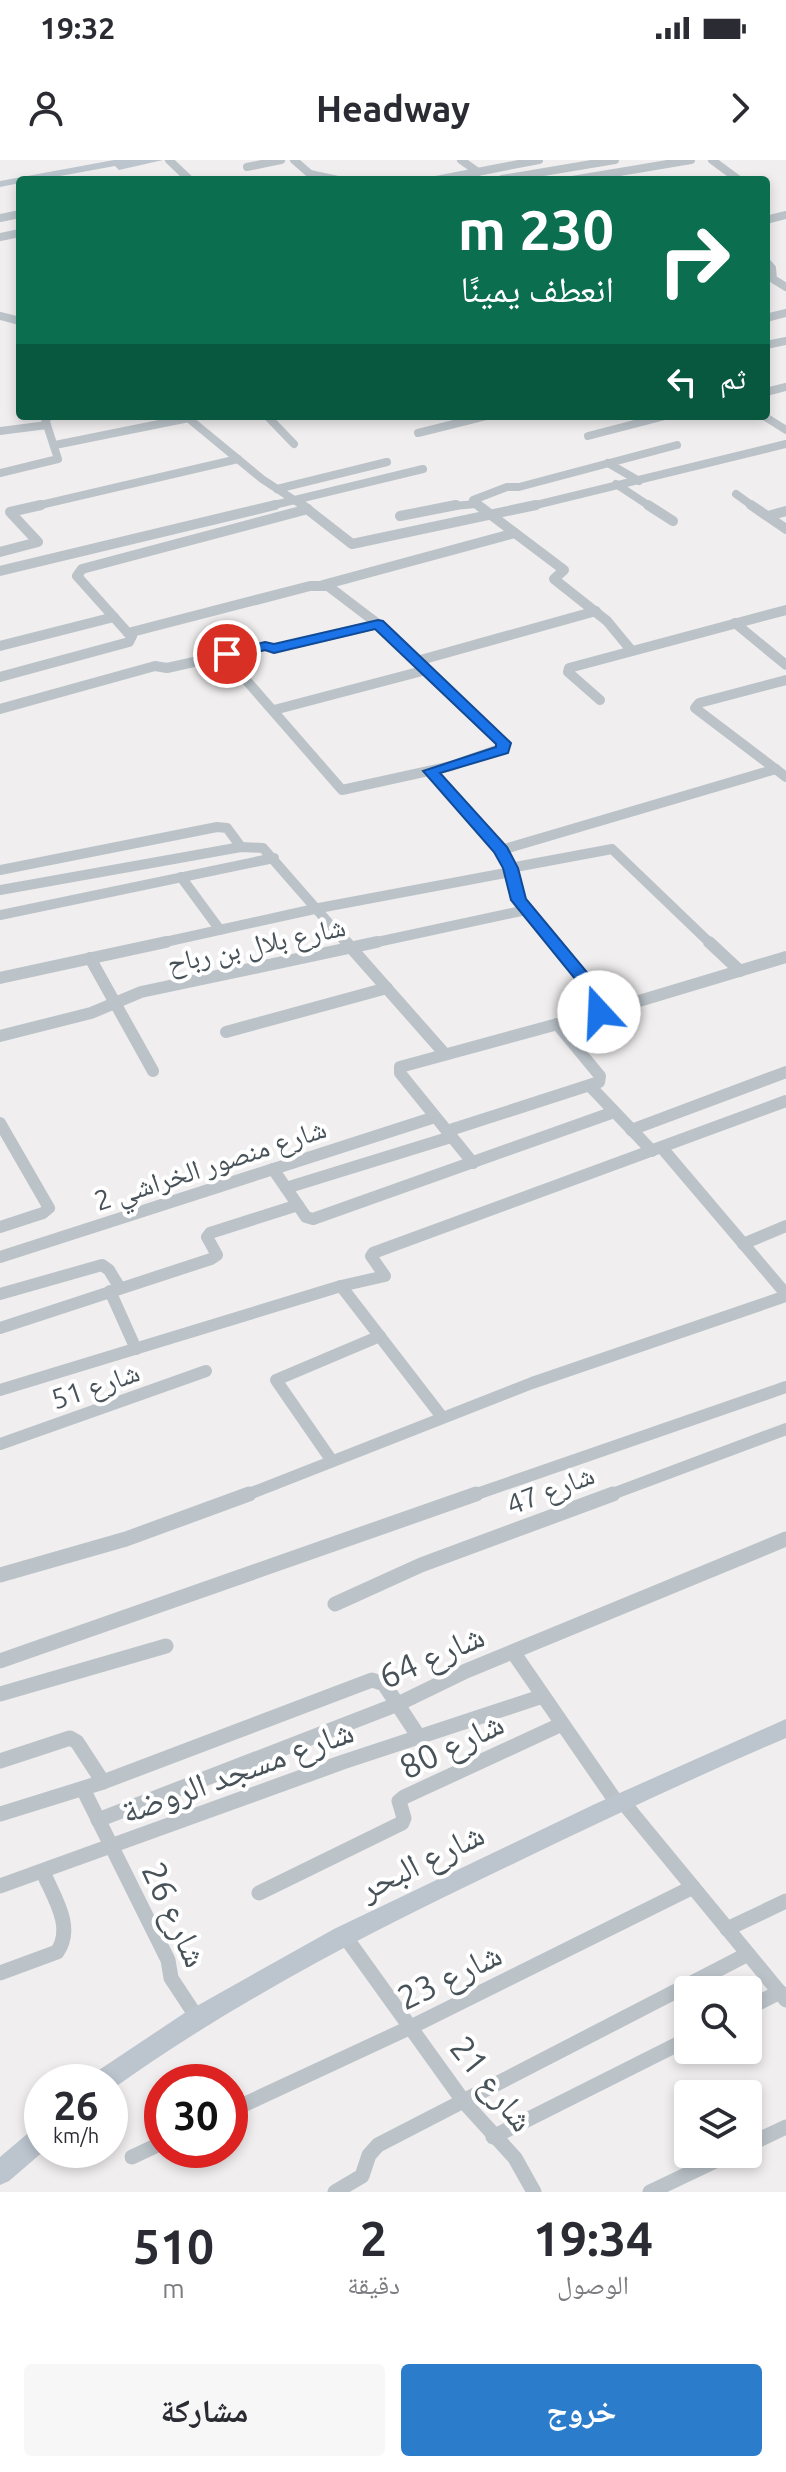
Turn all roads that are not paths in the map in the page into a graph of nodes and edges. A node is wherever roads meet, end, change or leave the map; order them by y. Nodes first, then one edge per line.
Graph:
1 (131, 160) edge
2 (158, 160) edge
3 (169, 160) edge
4 (281, 160) edge
5 (294, 160) edge
6 (461, 160) edge
7 (539, 160) edge
8 (615, 160) edge
9 (691, 160) edge
10 (712, 160) edge
11 (247, 167) dead end
12 (490, 170) junction
13 (478, 172) junction
14 (50, 176) edge
15 (72, 176) edge
16 (186, 176) edge
17 (319, 176) edge
18 (457, 176) edge
19 (499, 176) edge
20 (521, 176) edge
21 (596, 176) edge
22 (734, 176) edge
23 (770, 270) edge
24 (786, 287) edge
25 (178, 420) edge
26 (196, 420) edge
27 (271, 420) edge
28 (456, 420) edge
29 (471, 420) edge
30 (650, 420) edge
31 (49, 421) edge
32 (460, 423) junction
33 (0, 431) edge
34 (418, 433) dead end
35 (588, 436) dead end
36 (294, 444) dead end
37 (786, 444) edge
38 (55, 445) junction
39 (677, 445) dead end
40 (238, 459) junction
41 (387, 462) dead end
42 (608, 463) junction
43 (423, 469) dead end
44 (0, 473) edge
45 (639, 481) junction
46 (616, 484) junction
47 (277, 489) junction
48 (736, 494) dead end
49 (294, 500) junction
50 (476, 504) junction
51 (308, 509) junction
52 (786, 511) edge
53 (400, 516) dead end
54 (490, 516) junction
55 (768, 516) junction
56 (16, 518) junction
57 (673, 521) dead end
58 (0, 522) edge
59 (786, 529) edge
60 (515, 533) junction
61 (0, 552) edge
62 (0, 571) edge
63 (323, 585) junction
64 (786, 610) edge
65 (596, 611) junction
66 (114, 617) junction
67 (735, 623) junction
68 (378, 624) junction
69 (128, 633) junction
70 (0, 646) edge
71 (631, 650) junction
72 (417, 661) junction
73 (786, 665) edge
74 (426, 670) junction
75 (0, 677) edge
76 (246, 680) dead end
77 (786, 680) edge
78 (600, 700) dead end
79 (0, 709) edge
80 (274, 710) junction
81 (776, 769) junction
82 (431, 771) junction
83 (786, 777) edge
84 (241, 847) junction
85 (501, 850) junction
86 (274, 858) junction
87 (0, 870) edge
88 (511, 870) junction
89 (181, 877) junction
90 (0, 890) edge
91 (319, 908) junction
92 (526, 910) junction
93 (0, 915) edge
94 (220, 930) junction
95 (353, 948) junction
96 (90, 958) junction
97 (784, 960) edge
98 (740, 971) junction
99 (0, 978) edge
100 (387, 988) junction
101 (114, 1004) junction
102 (609, 1010) junction
103 (557, 1024) junction
104 (226, 1032) dead end
105 (0, 1036) edge
106 (444, 1053) junction
107 (153, 1071) dead end
108 (786, 1072) edge
109 (590, 1086) junction
110 (786, 1101) edge
111 (614, 1112) junction
112 (435, 1117) junction
113 (0, 1123) edge
114 (631, 1130) junction
115 (449, 1134) junction
116 (657, 1150) junction
117 (473, 1163) junction
118 (273, 1169) junction
119 (286, 1188) junction
120 (298, 1205) junction
121 (786, 1226) edge
122 (0, 1227) edge
123 (743, 1244) junction
124 (0, 1257) edge
125 (341, 1286) junction
126 (115, 1290) junction
127 (0, 1294) edge
128 (786, 1295) edge
129 (0, 1328) edge
130 (380, 1336) junction
131 (136, 1349) junction
132 (206, 1371) dead end
133 (786, 1387) edge
134 (0, 1390) edge
135 (442, 1417) junction
136 (786, 1429) edge
137 (0, 1444) edge
138 (332, 1461) junction
139 (786, 1539) edge
140 (0, 1575) edge
141 (335, 1604) dead end
142 (166, 1646) dead end
143 (513, 1652) junction
144 (0, 1661) edge
145 (0, 1694) edge
146 (543, 1696) junction
147 (398, 1704) junction
148 (562, 1724) junction
149 (786, 1728) edge
150 (419, 1737) junction
151 (0, 1761) edge
152 (103, 1782) junction
153 (83, 1789) junction
154 (619, 1802) junction
155 (0, 1814) edge
156 (98, 1820) junction
157 (112, 1848) junction
158 (43, 1872) junction
159 (0, 1886) edge
160 (693, 1887) junction
161 (259, 1893) dead end
162 (786, 1901) edge
163 (727, 1929) junction
164 (344, 1935) junction
165 (748, 1954) junction
166 (0, 1973) edge
167 (783, 1996) edge
168 (762, 2003) edge
169 (198, 2019) junction
170 (411, 2027) junction
171 (674, 2046) edge
172 (128, 2065) edge
173 (464, 2102) junction
174 (248, 2103) edge
175 (786, 2127) edge
176 (493, 2137) junction
177 (762, 2138) edge
178 (144, 2151) edge
179 (24, 2152) edge
180 (132, 2157) dead end
181 (701, 2168) edge
182 (0, 2173) edge
183 (335, 2192) edge
184 (534, 2192) edge
185 (650, 2192) edge

1 - 14 street
2 - 15 street
3 - 16 street
4 - 11 street
5 - 17 street
6 - 13 street
7 - 12 street
8 - 20 street
9 - 21 street
10 - 22 street
12 - 13 street
12 - 19 street
13 - 18 street
23 - 24 street
25 - 38 street
26 - 40 street
27 - 36 street
28 - 32 street
29 - 32 street
30 - 35 street
31 - 33 street
31 - 38 street
32 - 34 street
37 - 45 street
38 - 44 street
39 - 42 street
40 - 47 street
40 - 56 street
41 - 47 street
42 - 45 street
42 - 50 street
43 - 49 street
45 - 46 street
46 - 54 street
46 - 57 street
47 - 49 street
48 - 55 street
49 - 51 street
49 - 62 street
50 - 53 street
50 - 54 street
51 - 54 street
51 - 66 street
52 - 55 street
54 - 60 street
55 - 59 street
56 - 58 street
56 - 61 street
60 - 63 street
60 - 65 street
63 - 68 street
63 - 69 street
64 - 67 street
65 - 71 street
65 - 72 street
66 - 69 street
66 - 70 street
67 - 71 street
67 - 73 street
68 - 72 street
68 - 79 street
69 - 75 street
71 - 78 street
72 - 74 street
74 - 80 street
74 - 82 street
76 - 80 street
77 - 81 street
80 - 82 street
81 - 83 street
81 - 85 street
82 - 85 street
84 - 86 street
84 - 87 street
84 - 90 street
85 - 88 street
86 - 89 street
86 - 91 street
88 - 91 street
88 - 92 street
88 - 98 street
89 - 93 street
89 - 94 street
91 - 94 street
91 - 95 street
92 - 95 street, شارع بلال بن رباح
92 - 102 street
94 - 96 street
95 - 100 street
95 - 101 street, شارع بلال بن رباح
96 - 99 street
96 - 101 street
97 - 98 street
98 - 102 street
100 - 104 street
100 - 106 street
101 - 105 street, شارع بلال بن رباح
101 - 107 street
102 - 103 street
103 - 106 street
103 - 109 street
106 - 112 street
108 - 114 street
109 - 111 street
109 - 115 street
110 - 116 street
111 - 114 street
111 - 117 street
112 - 115 street
112 - 118 street, شارع منصور الخراشي 2
113 - 122 street
114 - 116 street
115 - 117 street
115 - 119 street
116 - 123 street
116 - 125 street
117 - 120 street
118 - 119 street
118 - 124 street, شارع منصور الخراشي 2
119 - 120 street
120 - 126 street
121 - 123 street
123 - 128 street
125 - 130 street
125 - 131 street
126 - 127 street
126 - 129 street
126 - 131 street
128 - 135 street
130 - 135 street
130 - 138 street
131 - 134 street
132 - 137 street, شارع 51
133 - 144 street
135 - 138 street
136 - 141 street, شارع 47
138 - 140 street
139 - 143 street, شارع 64
142 - 145 street
143 - 146 street
143 - 147 street, شارع 64
146 - 148 street
146 - 150 street, شارع مسجد الروضة
147 - 150 street
147 - 152 street
147 - 156 street, شارع 64
148 - 154 street
148 - 161 street, شارع 80
149 - 154 street, شارع البحر
150 - 157 street, شارع مسجد الروضة
151 - 152 street
152 - 153 street
153 - 155 street
153 - 156 street, شارع 26
154 - 160 street
154 - 164 street, شارع البحر
156 - 157 street, شارع 26
157 - 158 street, شارع مسجد الروضة
157 - 169 street, شارع 26
158 - 159 street, شارع مسجد الروضة
158 - 166 street
160 - 163 street
160 - 170 street, شارع 23
162 - 163 street
163 - 165 street
164 - 169 street, شارع البحر
164 - 170 street, شارع 21
165 - 167 street
165 - 173 street
167 - 168 street
169 - 172 street, شارع البحر
170 - 173 street, شارع 21
170 - 174 street, شارع 23
171 - 176 street
173 - 176 street, شارع 21
173 - 183 street
175 - 177 street
176 - 184 street, شارع 21
178 - 180 street
179 - 182 street
181 - 185 street

